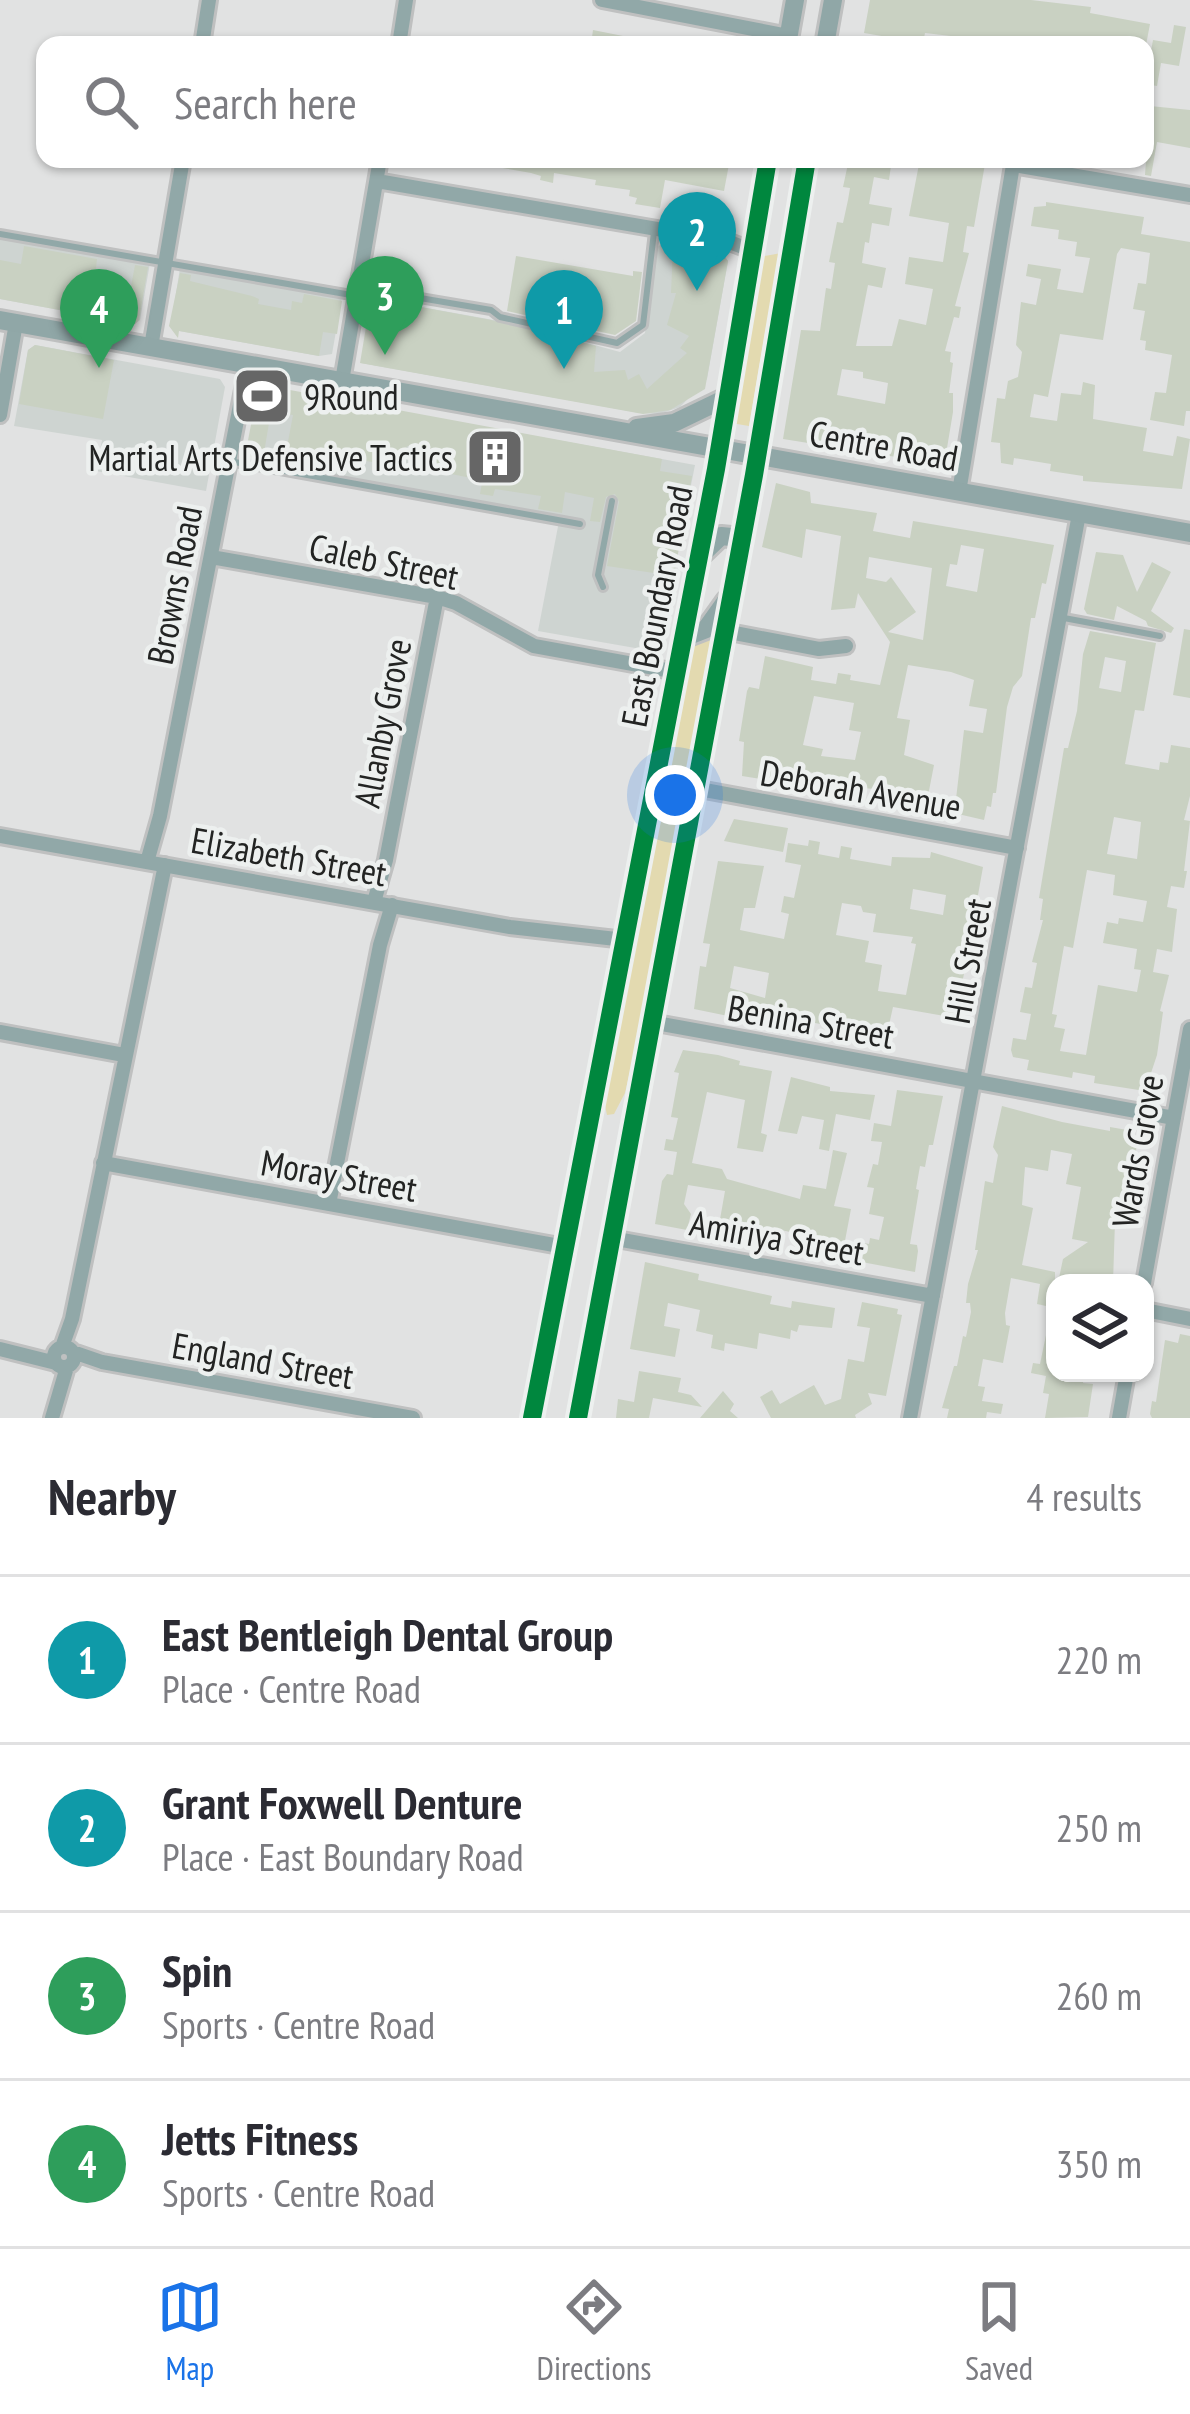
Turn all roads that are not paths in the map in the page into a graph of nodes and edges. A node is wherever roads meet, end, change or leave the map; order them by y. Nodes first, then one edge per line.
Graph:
1 (209, 0) edge
2 (406, 0) edge
3 (602, 0) edge
4 (795, 0) edge
5 (833, 0) edge
6 (203, 36) edge
7 (400, 36) edge
8 (769, 36) edge
9 (789, 36) edge
10 (827, 36) edge
11 (181, 168) edge
12 (379, 168) edge
13 (767, 168) edge
14 (805, 168) edge
15 (1013, 168) edge
16 (1046, 168) edge
17 (377, 181) junction
18 (1190, 195) edge
19 (796, 221) junction
20 (758, 223) junction
21 (655, 228) junction
22 (0, 234) edge
23 (728, 241) junction
24 (753, 251) junction
25 (165, 262) junction
26 (358, 292) junction
27 (8, 321) edge
28 (151, 347) junction
29 (248, 364) junction
30 (342, 381) junction
31 (728, 397) junction
32 (0, 415) edge
33 (621, 437) junction
34 (719, 449) junction
35 (757, 456) junction
36 (229, 460) junction
37 (959, 492) junction
38 (612, 501) dead end
39 (1079, 514) junction
40 (580, 524) dead end
41 (1190, 533) edge
42 (741, 538) junction
43 (211, 557) junction
44 (699, 557) junction
45 (733, 579) junction
46 (603, 586) dead end
47 (437, 597) junction
48 (1060, 617) junction
49 (724, 631) junction
50 (1160, 636) dead end
51 (683, 638) junction
52 (846, 646) dead end
53 (677, 671) junction
54 (694, 788) junction
55 (0, 836) edge
56 (1017, 848) junction
57 (156, 863) junction
58 (383, 904) junction
59 (624, 946) junction
60 (651, 1022) junction
61 (1190, 1029) edge
62 (0, 1032) edge
63 (124, 1054) junction
64 (975, 1081) junction
65 (1173, 1121) junction
66 (589, 1125) junction
67 (1190, 1128) edge
68 (630, 1133) junction
69 (103, 1162) junction
70 (329, 1204) junction
71 (611, 1238) junction
72 (565, 1247) junction
73 (1146, 1274) edge
74 (933, 1296) junction
75 (1154, 1312) edge
76 (1190, 1319) edge
77 (0, 1348) edge
78 (64, 1357) junction
79 (1125, 1382) edge
80 (52, 1418) edge
81 (413, 1418) edge
82 (532, 1418) edge
83 (578, 1418) edge
84 (910, 1418) edge
85 (1119, 1418) edge

1 - 6 street
2 - 7 street
3 - 8 street
4 - 9 main road
5 - 10 main road
11 - 25 street
12 - 17 street
13 - 20 main road, East Boundary Road
14 - 19 main road, East Boundary Road
15 - 37 street
16 - 18 street
17 - 21 street
17 - 26 street
19 - 24 main road
19 - 35 main road, East Boundary Road
20 - 23 street
20 - 24 main road, East Boundary Road
21 - 23 street
21 - 26 lane
22 - 25 lane
23 - 24 street
24 - 31 main road, East Boundary Road
25 - 26 lane
25 - 28 street
26 - 30 street
27 - 28 main road, Centre Road
27 - 32 street
28 - 29 main road, Centre Road
29 - 30 main road, Centre Road
29 - 36 street, Browns Road
30 - 33 main road, Centre Road
31 - 33 main road
31 - 34 main road, East Boundary Road
33 - 34 main road, Centre Road
34 - 35 main road, Centre Road
34 - 44 main road, East Boundary Road
35 - 37 main road, Centre Road
35 - 42 main road, East Boundary Road
36 - 40 lane
36 - 43 street, Browns Road
37 - 39 main road, Centre Road
38 - 46 lane
39 - 41 main road, Centre Road
39 - 48 street, Hill Street
42 - 44 main road
42 - 45 main road, East Boundary Road
43 - 47 street, Caleb Street
43 - 57 street, Browns Road
44 - 51 main road, East Boundary Road
45 - 49 main road, East Boundary Road
45 - 51 main road
47 - 53 street, Caleb Street
47 - 58 street, Allanby Grove
48 - 50 lane
48 - 56 street, Hill Street
49 - 52 street
49 - 54 main road, East Boundary Road
51 - 53 main road, East Boundary Road
53 - 59 main road, East Boundary Road
54 - 56 street, Deborah Avenue
54 - 60 main road, East Boundary Road
55 - 57 street, Elizabeth Street
56 - 64 street, Hill Street
57 - 58 street, Elizabeth Street
57 - 63 street, Browns Road
58 - 59 street, Elizabeth Street
58 - 70 street, Allanby Grove
59 - 66 main road, East Boundary Road
60 - 64 street, Benina Street
60 - 68 main road, East Boundary Road
61 - 65 street, Wards Grove
62 - 63 street
63 - 69 street, Browns Road
64 - 65 street, Benina Street
64 - 74 street, Hill Street
65 - 67 street, Benina Street
65 - 73 street, Wards Grove
66 - 68 main road
66 - 72 main road, East Boundary Road
68 - 71 main road, East Boundary Road
69 - 70 street, Moray Street
69 - 78 street, Browns Road
70 - 72 street, Moray Street
71 - 74 street, Amiriya Street
71 - 83 main road, East Boundary Road
72 - 82 main road, East Boundary Road
74 - 84 street, Hill Street
75 - 76 street
77 - 78 street, England Street
78 - 80 street, Browns Road
78 - 81 street, England Street
79 - 85 street

